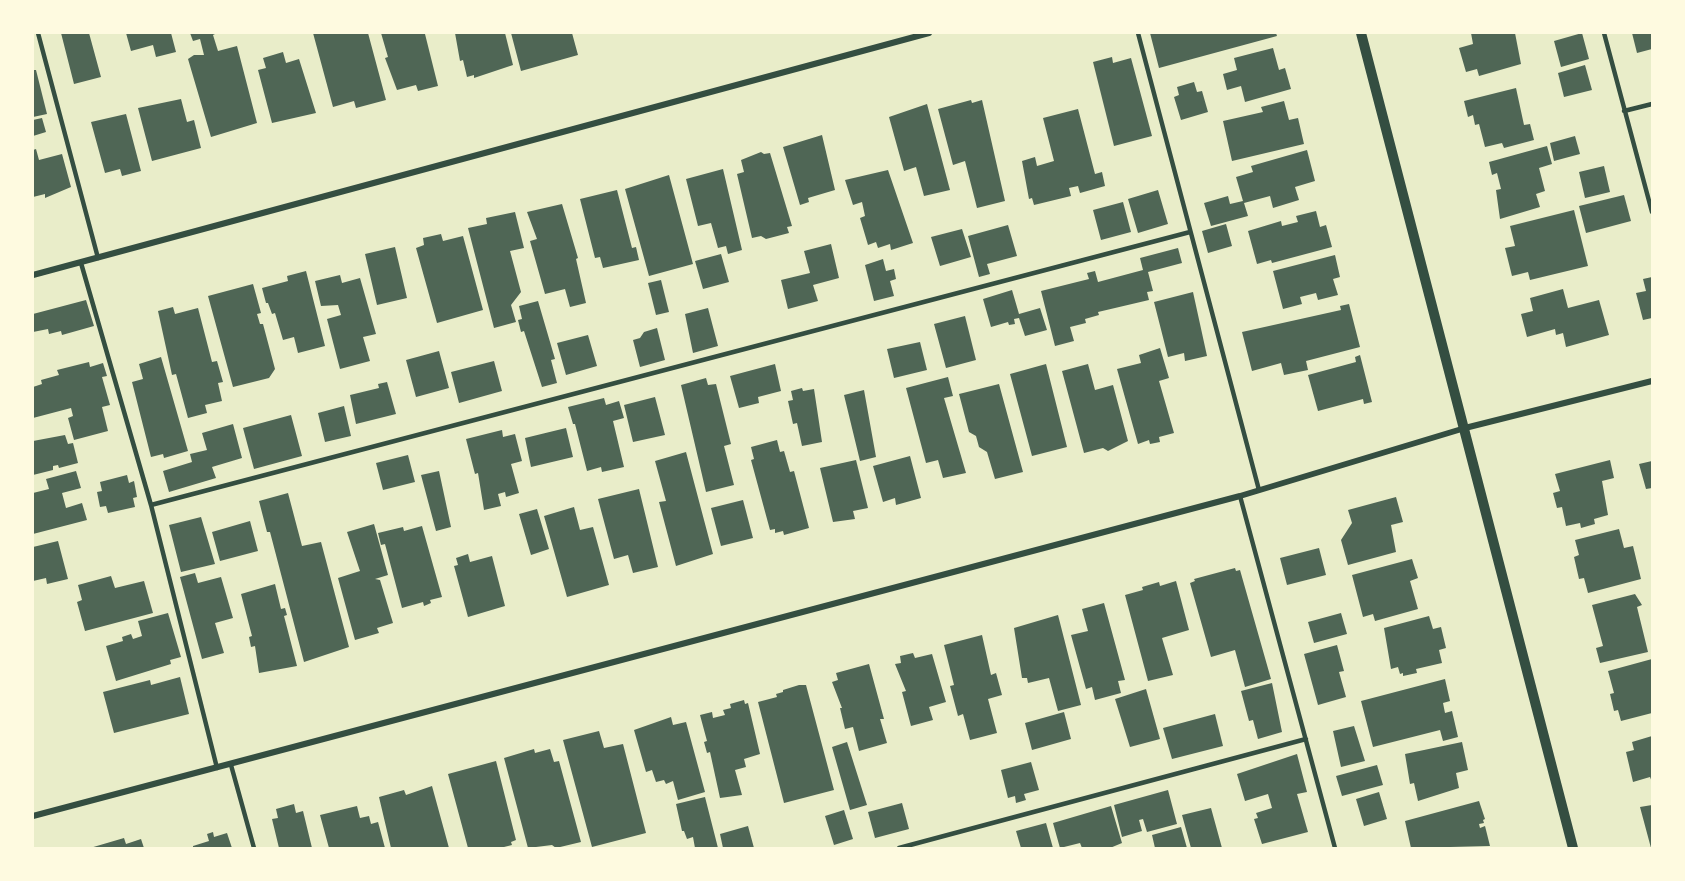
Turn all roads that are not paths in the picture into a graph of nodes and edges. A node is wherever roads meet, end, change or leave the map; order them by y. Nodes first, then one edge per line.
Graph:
1 (38, 33) edge
2 (929, 33) edge
3 (1138, 33) edge
4 (1361, 33) edge
5 (1604, 33) edge
6 (1652, 104) edge
7 (1624, 111) junction
8 (1652, 212) edge
9 (1190, 232) junction
10 (98, 258) junction
11 (81, 262) junction
12 (33, 275) edge
13 (1652, 381) edge
14 (1465, 428) junction
15 (1259, 490) junction
16 (1239, 496) junction
17 (151, 505) junction
18 (1306, 739) junction
19 (231, 765) junction
20 (217, 768) junction
21 (33, 816) edge
22 (254, 848) edge
23 (899, 848) edge
24 (1335, 848) edge
25 (1573, 848) edge

1 - 10 lane
2 - 10 street
3 - 9 lane
4 - 14 street
5 - 7 lane
6 - 7 lane
7 - 8 lane
9 - 15 lane
9 - 17 lane
10 - 11 street
11 - 12 street
11 - 17 lane
13 - 14 street
14 - 15 street
14 - 25 street
15 - 16 street
16 - 18 lane
16 - 19 street
17 - 20 lane
18 - 23 lane
18 - 24 lane
19 - 20 street
19 - 22 lane
20 - 21 street

